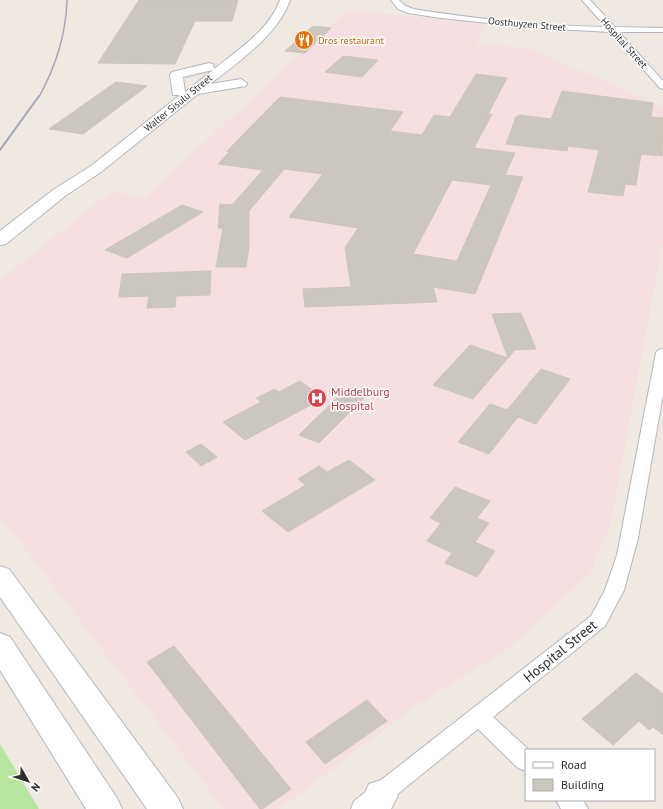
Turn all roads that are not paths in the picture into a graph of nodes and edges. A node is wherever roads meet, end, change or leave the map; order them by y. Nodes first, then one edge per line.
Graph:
1 (274, 0) edge
2 (284, 0) edge
3 (395, 0) edge
4 (586, 0) edge
5 (663, 30) edge
6 (613, 31) junction
7 (216, 67) junction
8 (663, 86) edge
9 (194, 91) junction
10 (59, 193) junction
11 (0, 240) edge
12 (663, 354) edge
13 (661, 377) edge
14 (0, 576) edge
15 (0, 645) edge
16 (479, 717) junction
17 (525, 760) edge
18 (568, 801) edge
19 (372, 804) edge
20 (105, 809) edge
21 (166, 809) edge
22 (577, 809) edge

1 - 7 main road, Walter Sisulu Street
2 - 7 main road, Walter Sisulu Street
3 - 6 street, Oosthuyzen Street
4 - 6 street, Hospital Street
5 - 6 street, Oosthuyzen Street
6 - 8 street, Hospital Street
7 - 9 main road, Walter Sisulu Street
7 - 9 main road
7 - 10 main road, Walter Sisulu Street
9 - 10 main road, Walter Sisulu Street
10 - 11 main road, Walter Sisulu Street
12 - 13 street, Hospital Street
13 - 16 street, Hospital Street
14 - 21 main road
15 - 20 main road
16 - 17 street
16 - 19 street, Hospital Street
18 - 22 street

